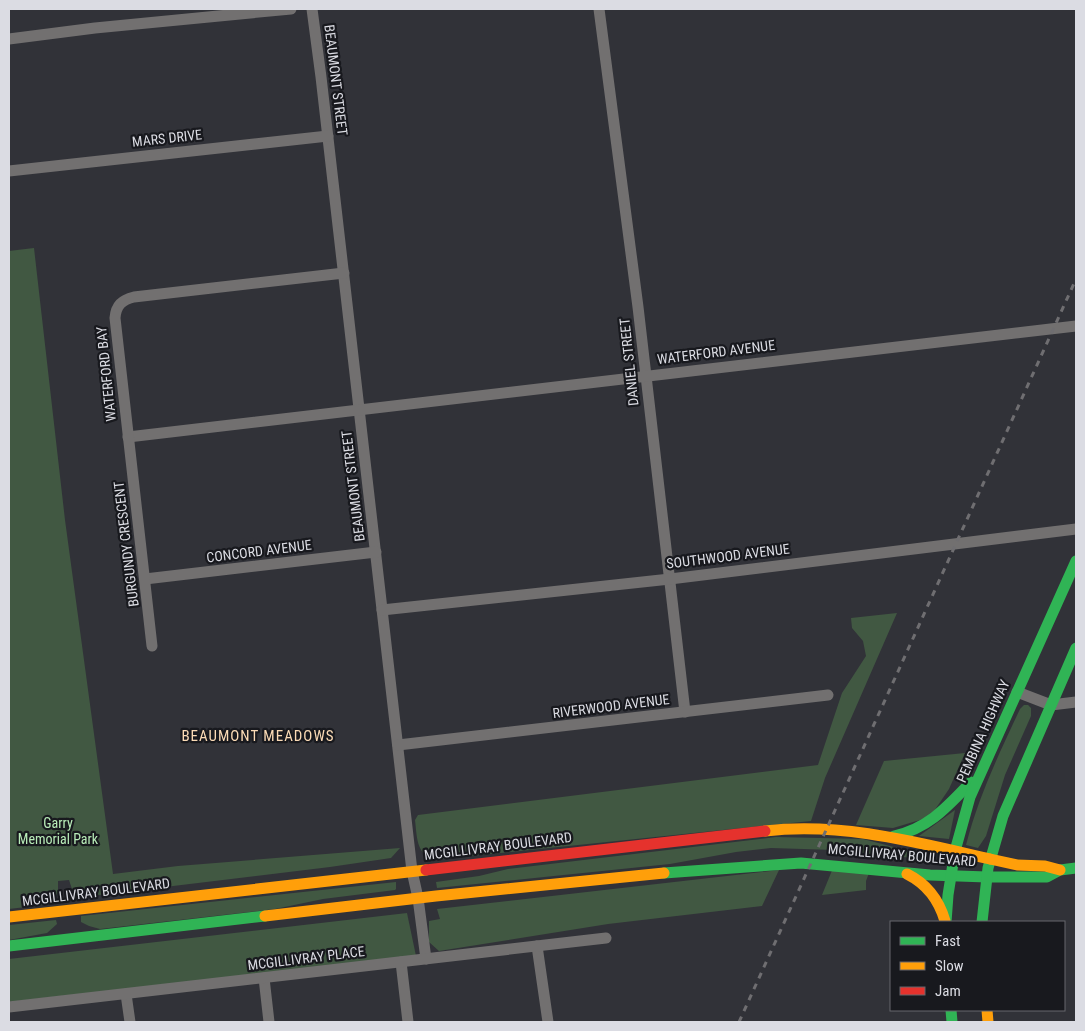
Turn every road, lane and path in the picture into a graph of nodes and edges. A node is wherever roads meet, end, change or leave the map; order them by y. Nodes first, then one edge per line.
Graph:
1 (291, 9) edge
2 (312, 9) edge
3 (599, 9) edge
4 (9, 39) edge
5 (328, 136) junction
6 (9, 171) edge
7 (344, 273) junction
8 (1076, 326) edge
9 (645, 375) junction
10 (359, 411) junction
11 (128, 437) junction
12 (1076, 529) edge
13 (376, 552) junction
14 (1076, 561) edge
15 (670, 579) junction
16 (145, 580) junction
17 (382, 610) junction
18 (152, 646) dead end
19 (1076, 648) edge
20 (1017, 692) junction
21 (828, 695) dead end
22 (1076, 702) edge
23 (1051, 705) junction
24 (685, 712) junction
25 (398, 746) junction
26 (979, 774) junction
27 (887, 837) junction
28 (955, 852) junction
29 (990, 859) junction
30 (1076, 868) edge
31 (1060, 870) junction
32 (412, 871) junction
33 (903, 872) junction
34 (951, 876) junction
35 (987, 877) junction
36 (418, 898) junction
37 (9, 917) edge
38 (945, 921) edge
39 (945, 921) edge
40 (982, 921) edge
41 (606, 938) dead end
42 (9, 946) edge
43 (537, 946) junction
44 (426, 959) junction
45 (401, 962) junction
46 (264, 978) junction
47 (126, 994) junction
48 (9, 1007) edge
49 (130, 1022) edge
50 (269, 1022) edge
51 (408, 1022) edge
52 (548, 1022) edge

1 - 4 street
2 - 5 street, BEAUMONT STREET
3 - 9 street, DANIEL STREET
5 - 6 street, MARS DRIVE
5 - 7 street, BEAUMONT STREET
7 - 10 street, BEAUMONT STREET
7 - 11 street, WATERFORD BAY
8 - 9 street, WATERFORD AVENUE
9 - 10 street, WATERFORD AVENUE
9 - 15 street, DANIEL STREET
10 - 11 street, WATERFORD BAY
10 - 13 street, BEAUMONT STREET
11 - 16 street, BURGUNDY CRESCENT
12 - 15 street, SOUTHWOOD AVENUE
13 - 16 street, CONCORD AVENUE
13 - 17 street, BEAUMONT STREET
14 - 20 main road, PEMBINA HIGHWAY
15 - 17 street, SOUTHWOOD AVENUE
15 - 24 street, DANIEL STREET
16 - 18 street, BURGUNDY CRESCENT
17 - 25 street, BEAUMONT STREET
19 - 23 main road
20 - 23 street
20 - 26 main road, PEMBINA HIGHWAY
21 - 24 street, RIVERWOOD AVENUE
22 - 23 street
23 - 29 main road
24 - 25 street, RIVERWOOD AVENUE
25 - 32 street, BEAUMONT STREET
26 - 27 main road
26 - 28 main road, PEMBINA HIGHWAY
27 - 28 main road, MCGILLIVRAY BOULEVARD
27 - 32 main road, MCGILLIVRAY BOULEVARD
28 - 29 main road, MCGILLIVRAY BOULEVARD
28 - 34 main road, PEMBINA HIGHWAY
29 - 31 main road, MCGILLIVRAY BOULEVARD
29 - 35 main road
30 - 31 main road
31 - 35 main road, MCGILLIVRAY BOULEVARD
32 - 36 street, BEAUMONT STREET
32 - 37 main road, MCGILLIVRAY BOULEVARD
33 - 34 main road, MCGILLIVRAY BOULEVARD
33 - 36 main road, MCGILLIVRAY BOULEVARD
33 - 39 main road
34 - 35 main road, MCGILLIVRAY BOULEVARD
34 - 38 main road, PEMBINA HIGHWAY
35 - 40 main road
36 - 42 main road, MCGILLIVRAY BOULEVARD
36 - 44 street, BEAUMONT STREET
41 - 43 street, MCGILLIVRAY PLACE
43 - 44 street, MCGILLIVRAY PLACE
43 - 52 street
44 - 45 street, MCGILLIVRAY PLACE
45 - 46 street, MCGILLIVRAY PLACE
45 - 51 street
46 - 47 street, MCGILLIVRAY PLACE
46 - 50 street
47 - 48 street, MCGILLIVRAY PLACE
47 - 49 street

